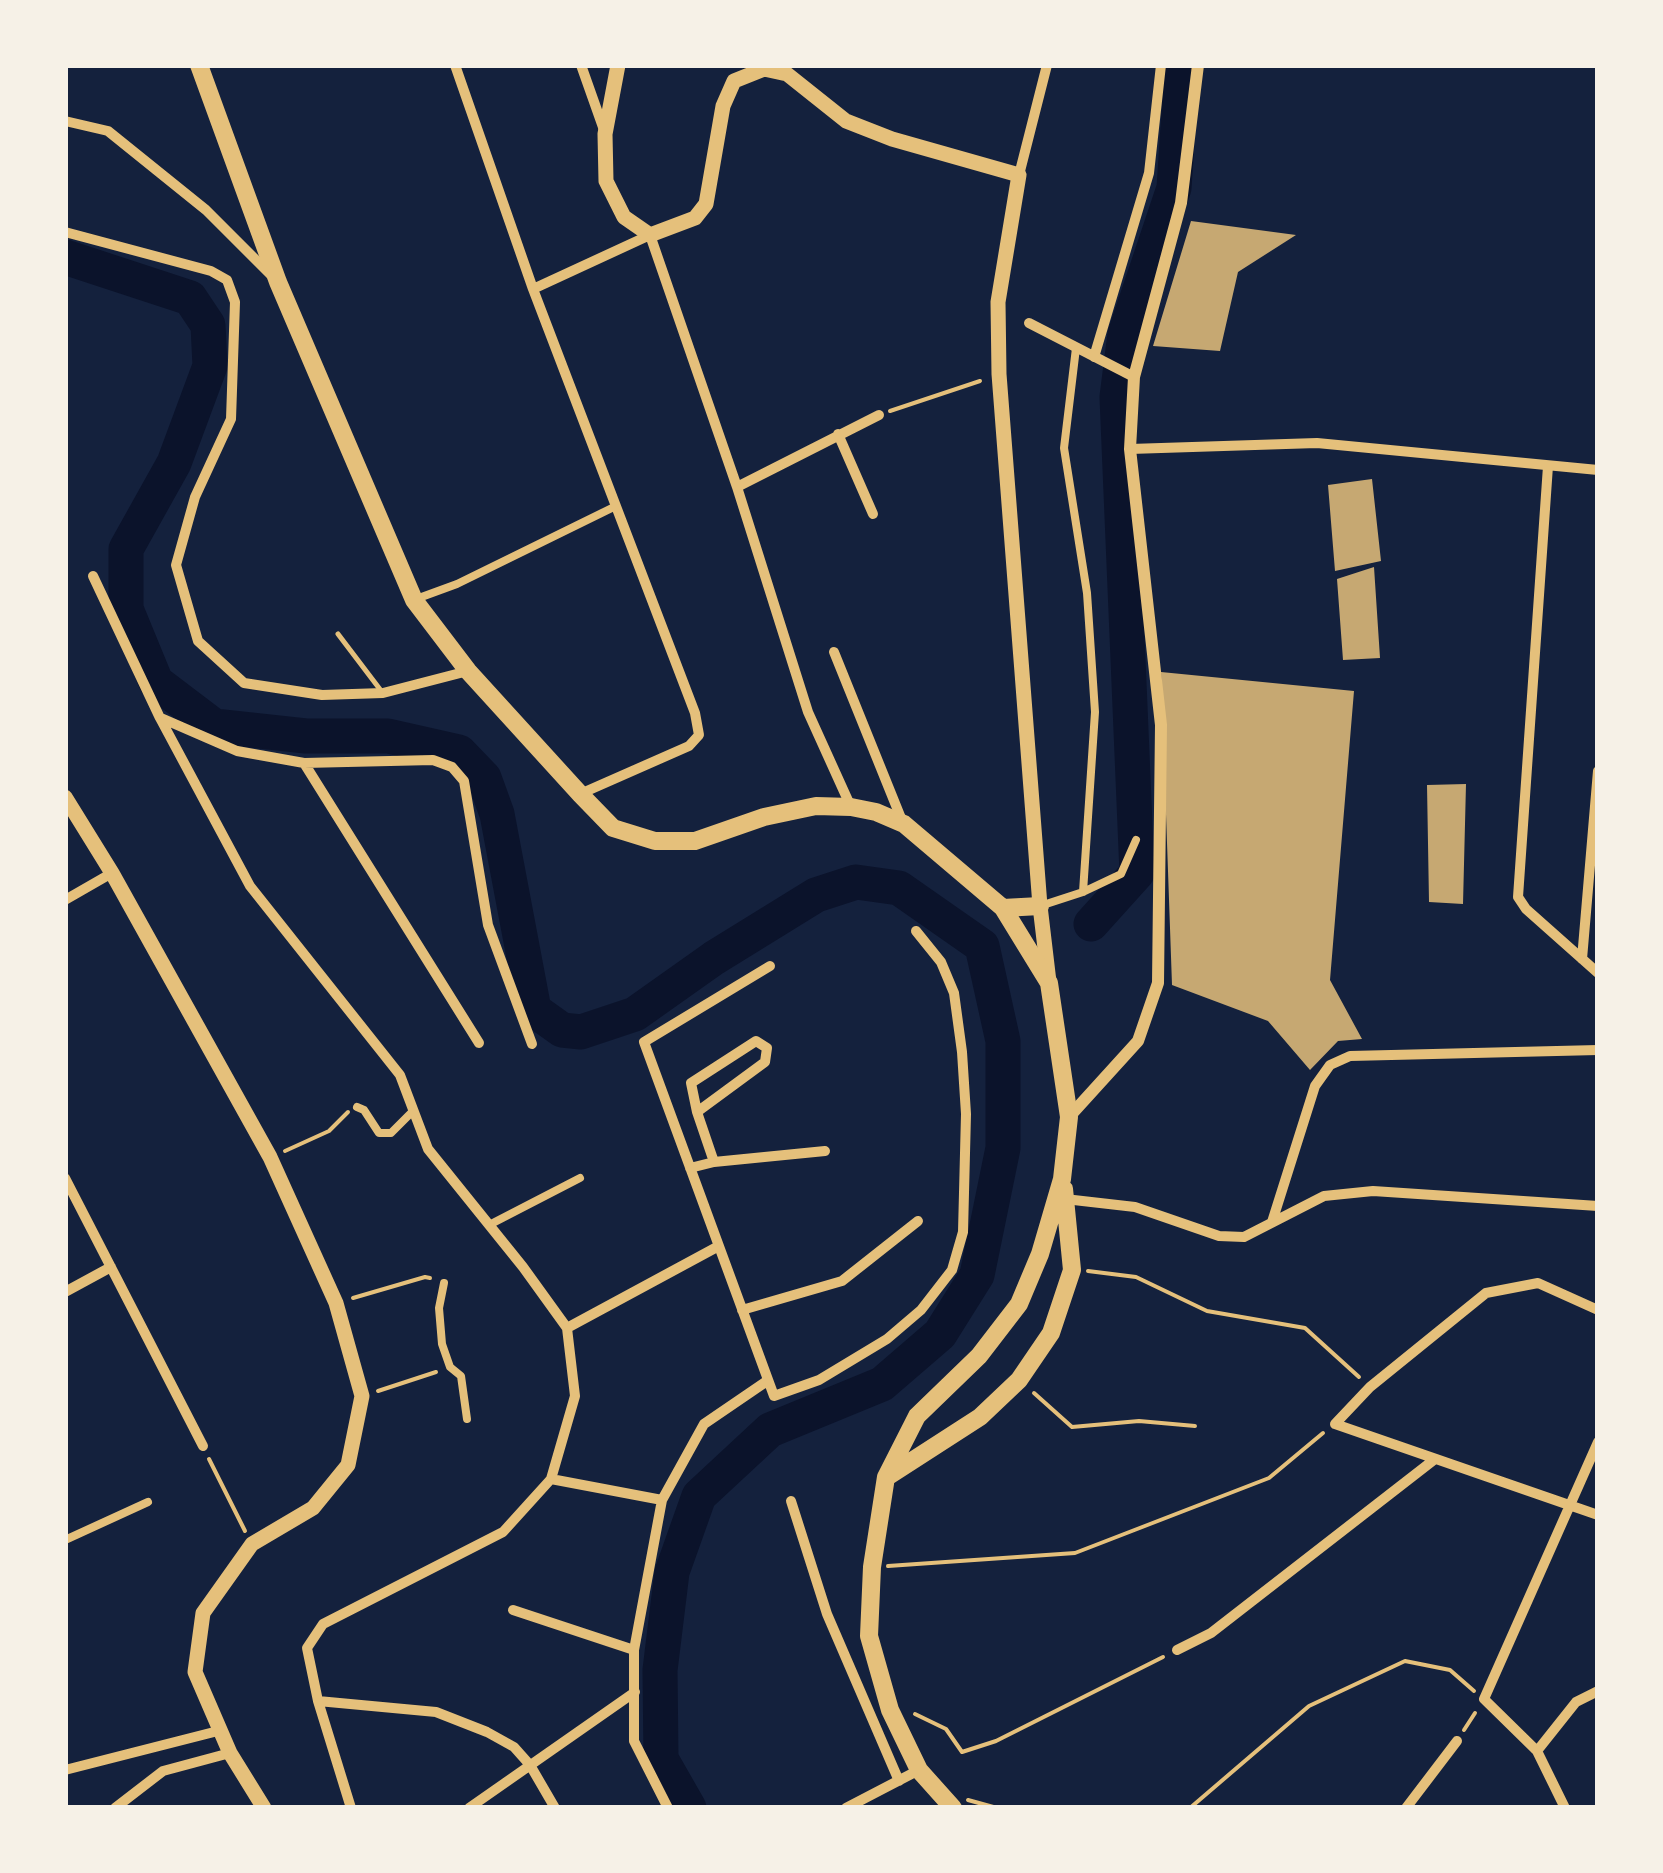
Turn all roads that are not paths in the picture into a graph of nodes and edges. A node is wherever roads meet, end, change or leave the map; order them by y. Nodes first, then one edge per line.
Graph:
1 (199, 65) edge
2 (454, 65) edge
3 (582, 65) edge
4 (618, 65) edge
5 (1046, 65) edge
6 (1161, 65) edge
7 (1198, 65) edge
8 (65, 121) edge
9 (605, 134) junction
10 (1019, 174) junction
11 (65, 232) edge
12 (650, 235) junction
13 (278, 282) junction
14 (533, 289) junction
15 (1029, 322) dead end
16 (1076, 348) junction
17 (1094, 357) junction
18 (1131, 376) junction
19 (879, 414) road end
20 (838, 434) junction
21 (1130, 449) junction
22 (1548, 466) junction
23 (1598, 470) edge
24 (737, 487) junction
25 (616, 506) junction
26 (873, 514) dead end
27 (93, 576) dead end
28 (414, 600) junction
29 (338, 634) dead end
30 (834, 652) dead end
31 (468, 671) junction
32 (382, 693) junction
33 (160, 718) junction
34 (304, 762) junction
35 (1598, 771) edge
36 (580, 794) junction
37 (67, 807) edge
38 (852, 807) junction
39 (904, 824) junction
40 (1136, 840) dead end
41 (112, 872) junction
42 (1084, 892) junction
43 (65, 900) edge
44 (1040, 906) junction
45 (1003, 908) junction
46 (916, 930) dead end
47 (1582, 959) junction
48 (770, 966) dead end
49 (1598, 974) edge
50 (1049, 983) junction
51 (479, 1043) dead end
52 (532, 1044) dead end
53 (1598, 1050) edge
54 (356, 1107) road end
55 (413, 1111) junction
56 (696, 1112) junction
57 (1069, 1117) junction
58 (825, 1151) dead end
59 (714, 1162) junction
60 (690, 1168) junction
61 (65, 1178) edge
62 (580, 1178) dead end
63 (1062, 1179) junction
64 (1065, 1198) junction
65 (1598, 1206) edge
66 (918, 1221) dead end
67 (1272, 1222) junction
68 (489, 1225) junction
69 (717, 1247) junction
70 (111, 1266) junction
71 (444, 1282) road end
72 (65, 1292) edge
73 (742, 1310) junction
74 (1598, 1310) edge
75 (567, 1328) junction
76 (767, 1381) junction
77 (467, 1419) dead end
78 (1598, 1442) edge
79 (203, 1446) road end
80 (1435, 1459) junction
81 (886, 1477) junction
82 (550, 1478) junction
83 (662, 1500) junction
84 (791, 1501) dead end
85 (148, 1502) dead end
86 (1572, 1506) junction
87 (1598, 1516) edge
88 (65, 1540) edge
89 (513, 1610) dead end
90 (634, 1650) junction
91 (1176, 1650) road end
92 (1598, 1691) edge
93 (636, 1692) junction
94 (318, 1701) junction
95 (218, 1731) junction
96 (1457, 1741) road end
97 (1537, 1750) junction
98 (230, 1753) junction
99 (530, 1765) junction
100 (65, 1770) edge
101 (919, 1770) junction
102 (899, 1781) junction
103 (114, 1808) edge
104 (264, 1808) edge
105 (351, 1808) edge
106 (469, 1808) edge
107 (556, 1808) edge
108 (668, 1808) edge
109 (846, 1808) edge
110 (952, 1808) edge
111 (1406, 1808) edge
112 (1565, 1808) edge

1 - 13 main road
2 - 14 street
3 - 9 street
4 - 9 main road
5 - 10 street
6 - 17 street
7 - 18 street
8 - 13 street
9 - 12 main road
10 - 12 main road
10 - 44 main road
11 - 32 street
12 - 14 street
12 - 24 street
13 - 28 main road
14 - 25 street
15 - 16 street
16 - 17 street
16 - 42 street
17 - 18 street
18 - 21 street
19 - 20 street
20 - 24 street
20 - 26 street
21 - 22 street
21 - 57 street
22 - 23 street
22 - 47 street
24 - 38 street
25 - 28 street
25 - 36 street
27 - 33 street
28 - 31 main road
29 - 32 lane
30 - 39 street
31 - 32 street
31 - 36 main road
33 - 34 street
33 - 55 street
34 - 51 street
34 - 52 street
35 - 47 street
36 - 38 main road
37 - 41 main road
38 - 39 main road
39 - 45 main road
40 - 42 street
41 - 43 street
41 - 95 main road
42 - 44 street
44 - 45 main road
44 - 50 main road
45 - 50 main road
46 - 76 street
47 - 49 street
48 - 60 street
50 - 57 main road
53 - 67 street
54 - 55 street
55 - 68 street
56 - 56 street
56 - 59 street
57 - 63 main road
58 - 59 street
59 - 60 street
60 - 69 street
61 - 70 street
62 - 68 street
63 - 64 main road
63 - 81 main road
64 - 67 street
64 - 81 main road
65 - 67 street
66 - 73 street
68 - 75 street
69 - 73 street
69 - 75 street
70 - 72 street
70 - 79 street
71 - 77 street
73 - 76 street
74 - 80 street
75 - 82 street
76 - 83 street
78 - 86 street
80 - 86 street
80 - 91 street
81 - 101 main road
82 - 83 street
82 - 94 street
83 - 90 street
84 - 102 street
85 - 88 street
86 - 87 street
86 - 97 street
89 - 90 street
90 - 93 street
92 - 97 street
93 - 99 street
93 - 108 street
94 - 99 street
94 - 105 street
95 - 98 main road
95 - 100 street
96 - 111 street
97 - 112 street
98 - 103 street
98 - 104 main road
99 - 106 street
99 - 107 street
101 - 102 street
101 - 110 main road
102 - 109 street

